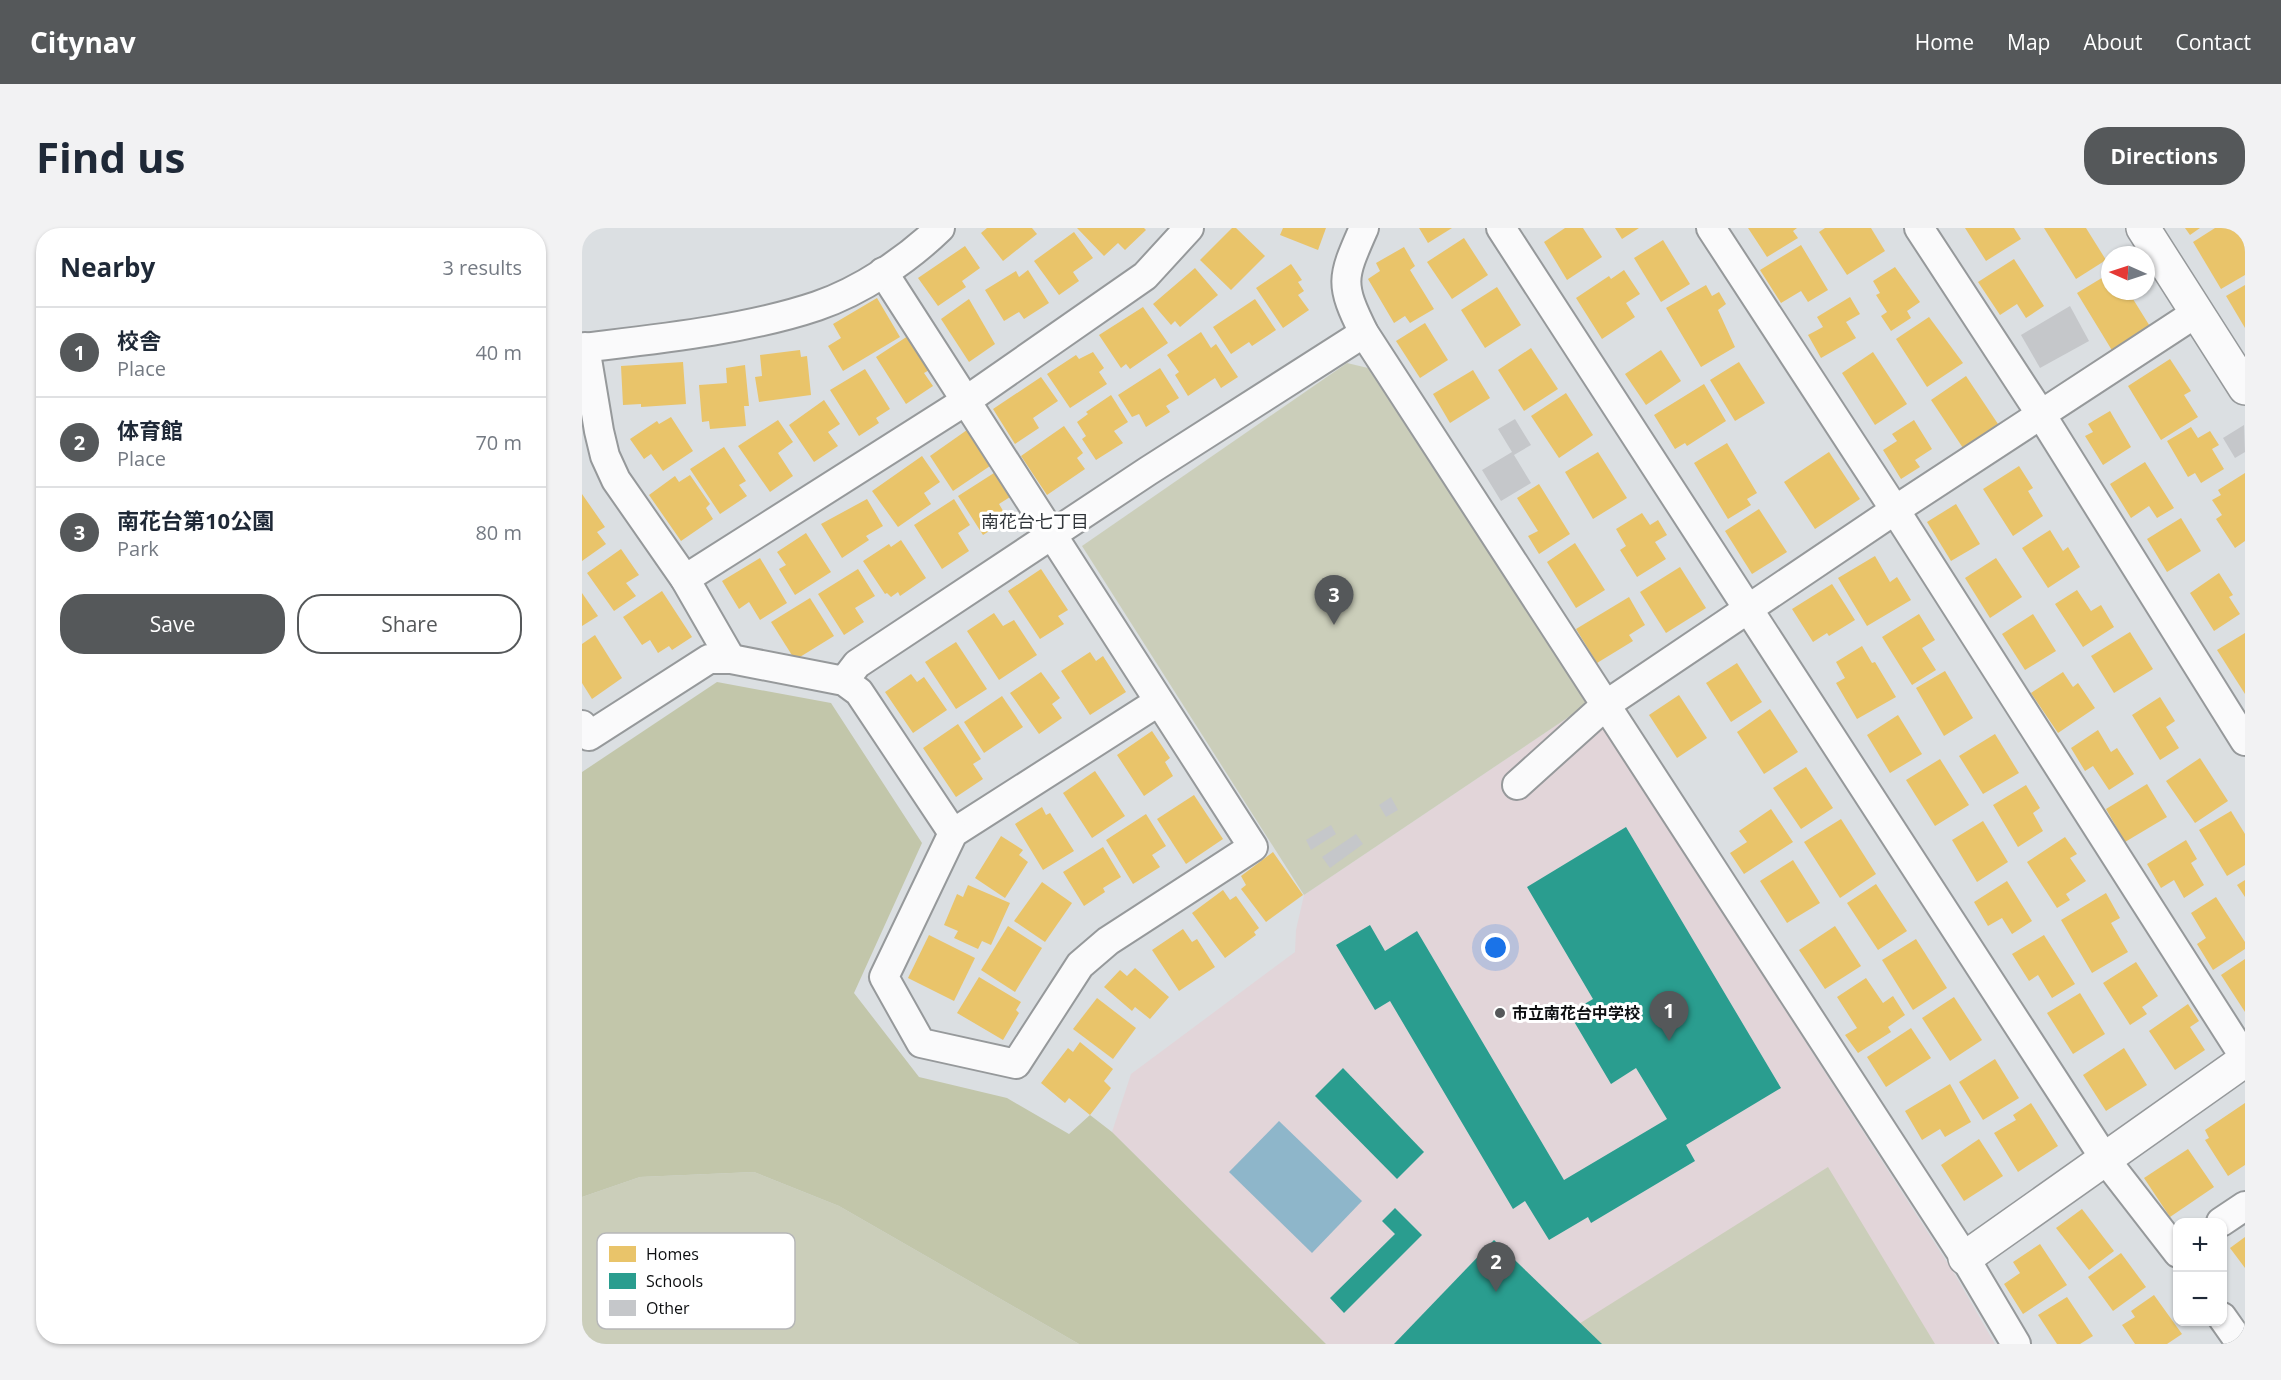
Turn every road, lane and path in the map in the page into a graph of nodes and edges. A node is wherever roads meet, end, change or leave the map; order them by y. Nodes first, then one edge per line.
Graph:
1 (940, 228) edge
2 (1189, 228) edge
3 (1364, 228) edge
4 (1501, 228) edge
5 (1711, 228) edge
6 (1919, 228) edge
7 (2143, 228) edge
8 (883, 272) junction
9 (2196, 314) junction
10 (1364, 333) junction
11 (584, 347) edge
12 (2245, 388) edge
13 (967, 400) junction
14 (2042, 416) junction
15 (1895, 510) junction
16 (1051, 535) junction
17 (685, 579) junction
18 (1749, 608) junction
19 (730, 658) junction
20 (844, 681) junction
21 (1158, 702) junction
22 (1607, 704) junction
23 (582, 725) edge
24 (2245, 741) edge
25 (1517, 785) dead end
26 (952, 833) junction
27 (2245, 1059) edge
28 (2105, 1160) junction
29 (2245, 1206) edge
30 (2227, 1218) edge
31 (2173, 1247) edge
32 (1965, 1258) junction
33 (2227, 1323) edge
34 (2016, 1344) edge
35 (2241, 1344) edge

1 - 8 street
2 - 13 street
3 - 10 street
4 - 18 street
5 - 15 street
6 - 14 street
7 - 9 street
8 - 11 street
8 - 13 street
9 - 12 street
9 - 14 street
10 - 16 street
10 - 22 street
11 - 17 street
13 - 16 street
13 - 17 street
14 - 15 street
14 - 24 street
15 - 18 street
15 - 27 street
16 - 20 street
16 - 21 street
17 - 19 street
18 - 22 street
18 - 28 street
19 - 20 street
19 - 23 street
20 - 26 street
21 - 26 street
21 - 26 street
22 - 25 street
22 - 32 street
27 - 28 street
28 - 31 street
28 - 32 street
29 - 30 street
32 - 34 street
33 - 35 street

